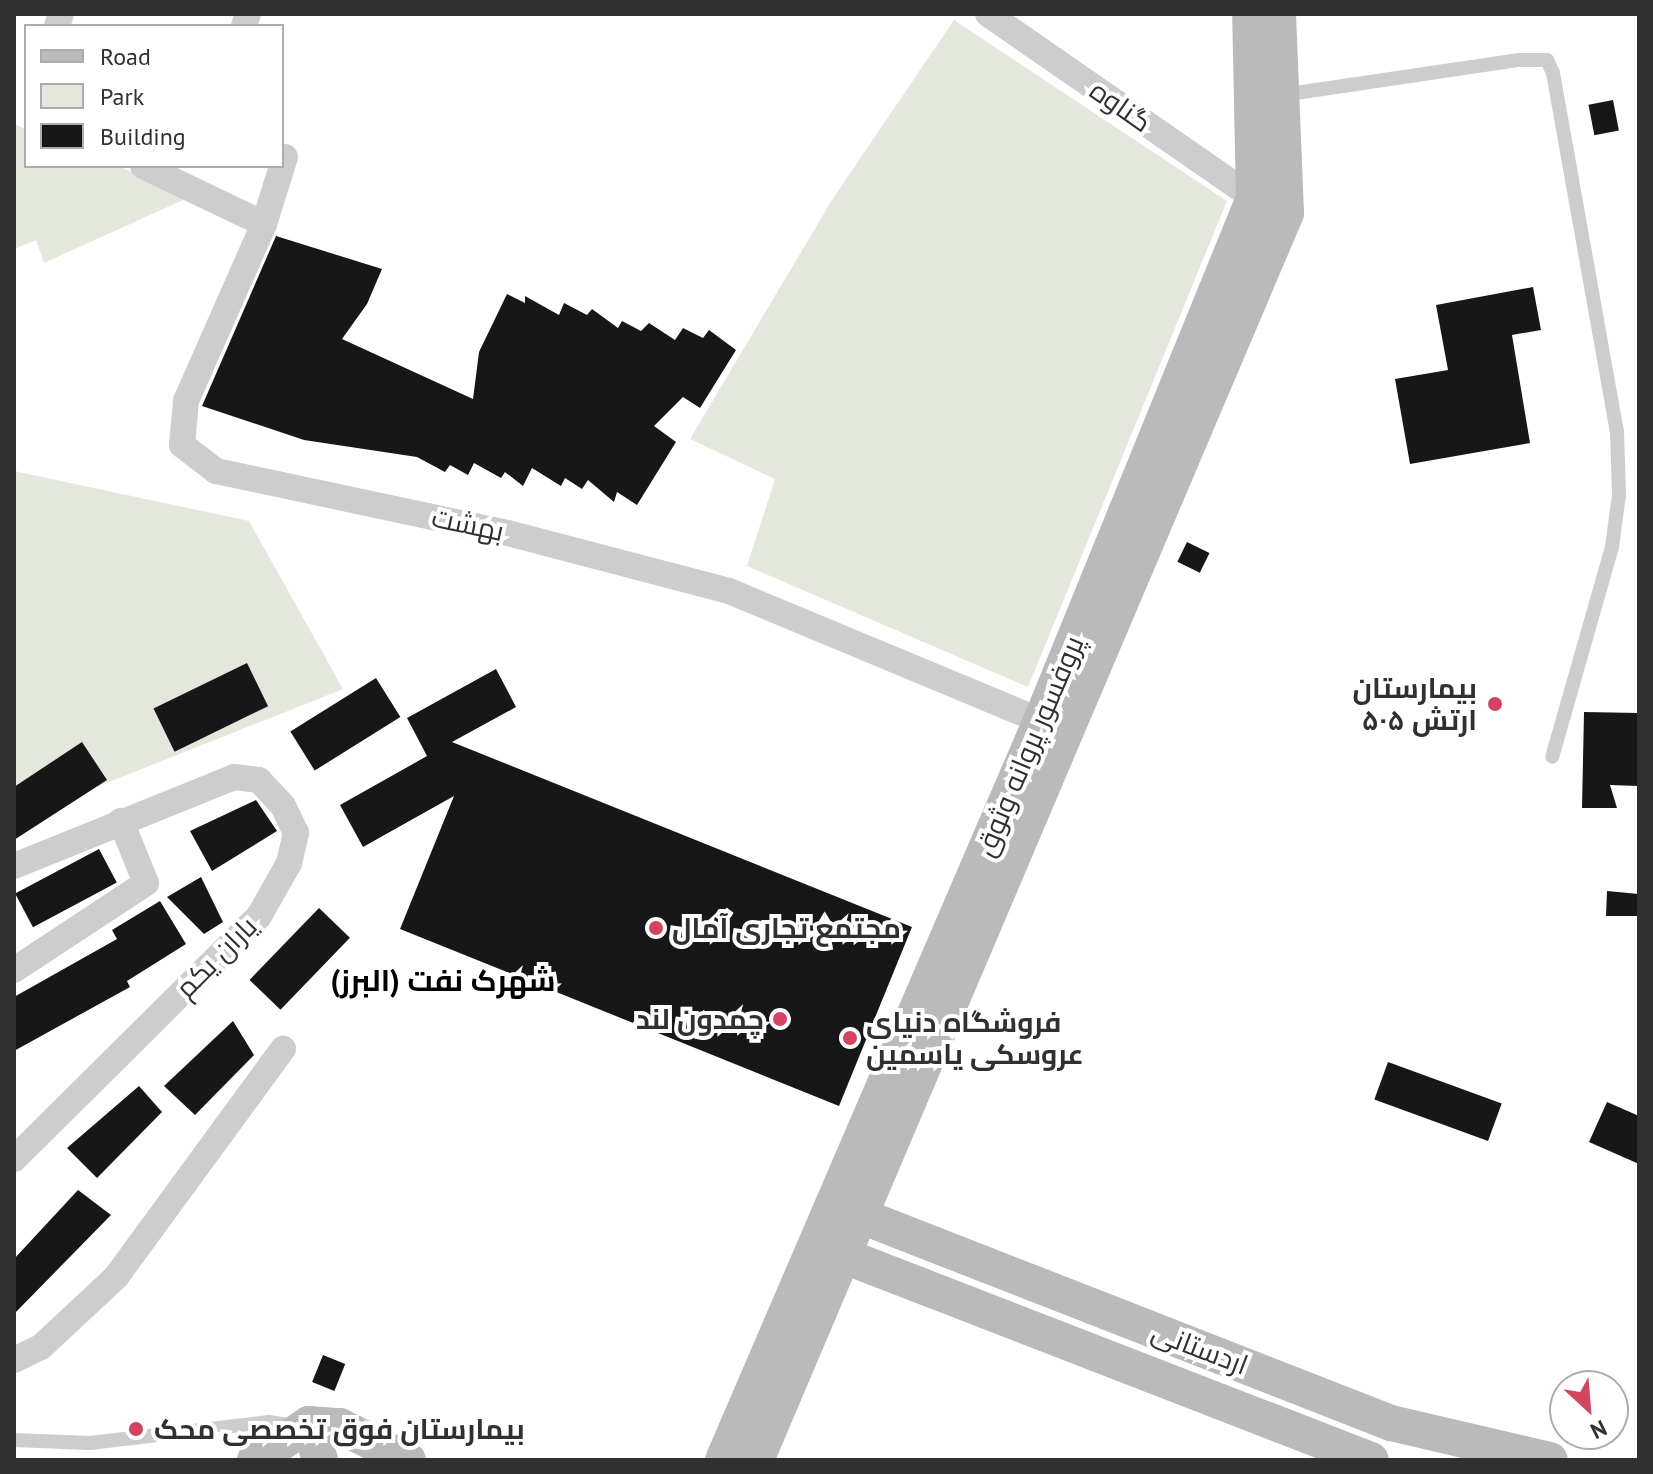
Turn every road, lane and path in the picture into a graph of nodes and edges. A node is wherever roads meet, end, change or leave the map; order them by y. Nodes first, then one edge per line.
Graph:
1 (988, 14) edge
2 (1250, 14) edge
3 (1278, 14) edge
4 (1267, 97) junction
5 (285, 157) dead end
6 (284, 160) edge
7 (147, 168) edge
8 (282, 168) edge
9 (1254, 198) junction
10 (264, 224) junction
11 (1281, 225) junction
12 (1053, 726) junction
13 (1552, 757) dead end
14 (121, 821) junction
15 (14, 866) edge
16 (14, 970) edge
17 (283, 1049) dead end
18 (14, 1159) edge
19 (845, 1209) junction
20 (827, 1250) junction
21 (14, 1360) edge
22 (306, 1426) junction
23 (14, 1440) edge
24 (255, 1460) edge
25 (320, 1460) edge
26 (408, 1460) edge
27 (723, 1460) edge
28 (756, 1460) edge
29 (1371, 1460) edge
30 (1550, 1460) edge

1 - 9 street, گناوه
2 - 4 main road, پروفسور پروانه وثوق
3 - 4 main road, پروفسور پروانه وثوق
4 - 9 main road, پروفسور پروانه وثوق
4 - 11 main road, پروفسور پروانه وثوق
4 - 13 lane
5 - 6 street, بهشت
7 - 10 street
8 - 10 street, بهشت
9 - 11 main road
9 - 12 main road, پروفسور پروانه وثوق
10 - 12 street, بهشت
11 - 12 main road, پروفسور پروانه وثوق
12 - 19 main road, پروفسور پروانه وثوق
14 - 15 street, یاران یکم
14 - 16 street
14 - 18 street, یاران یکم
17 - 21 street
19 - 20 main road, پروفسور پروانه وثوق
19 - 30 main road, اردستانی
20 - 27 main road, پروفسور پروانه وثوق
20 - 28 main road, پروفسور پروانه وثوق
20 - 29 main road, اردستانی
22 - 23 lane
22 - 24 main road
22 - 25 main road
22 - 26 main road

